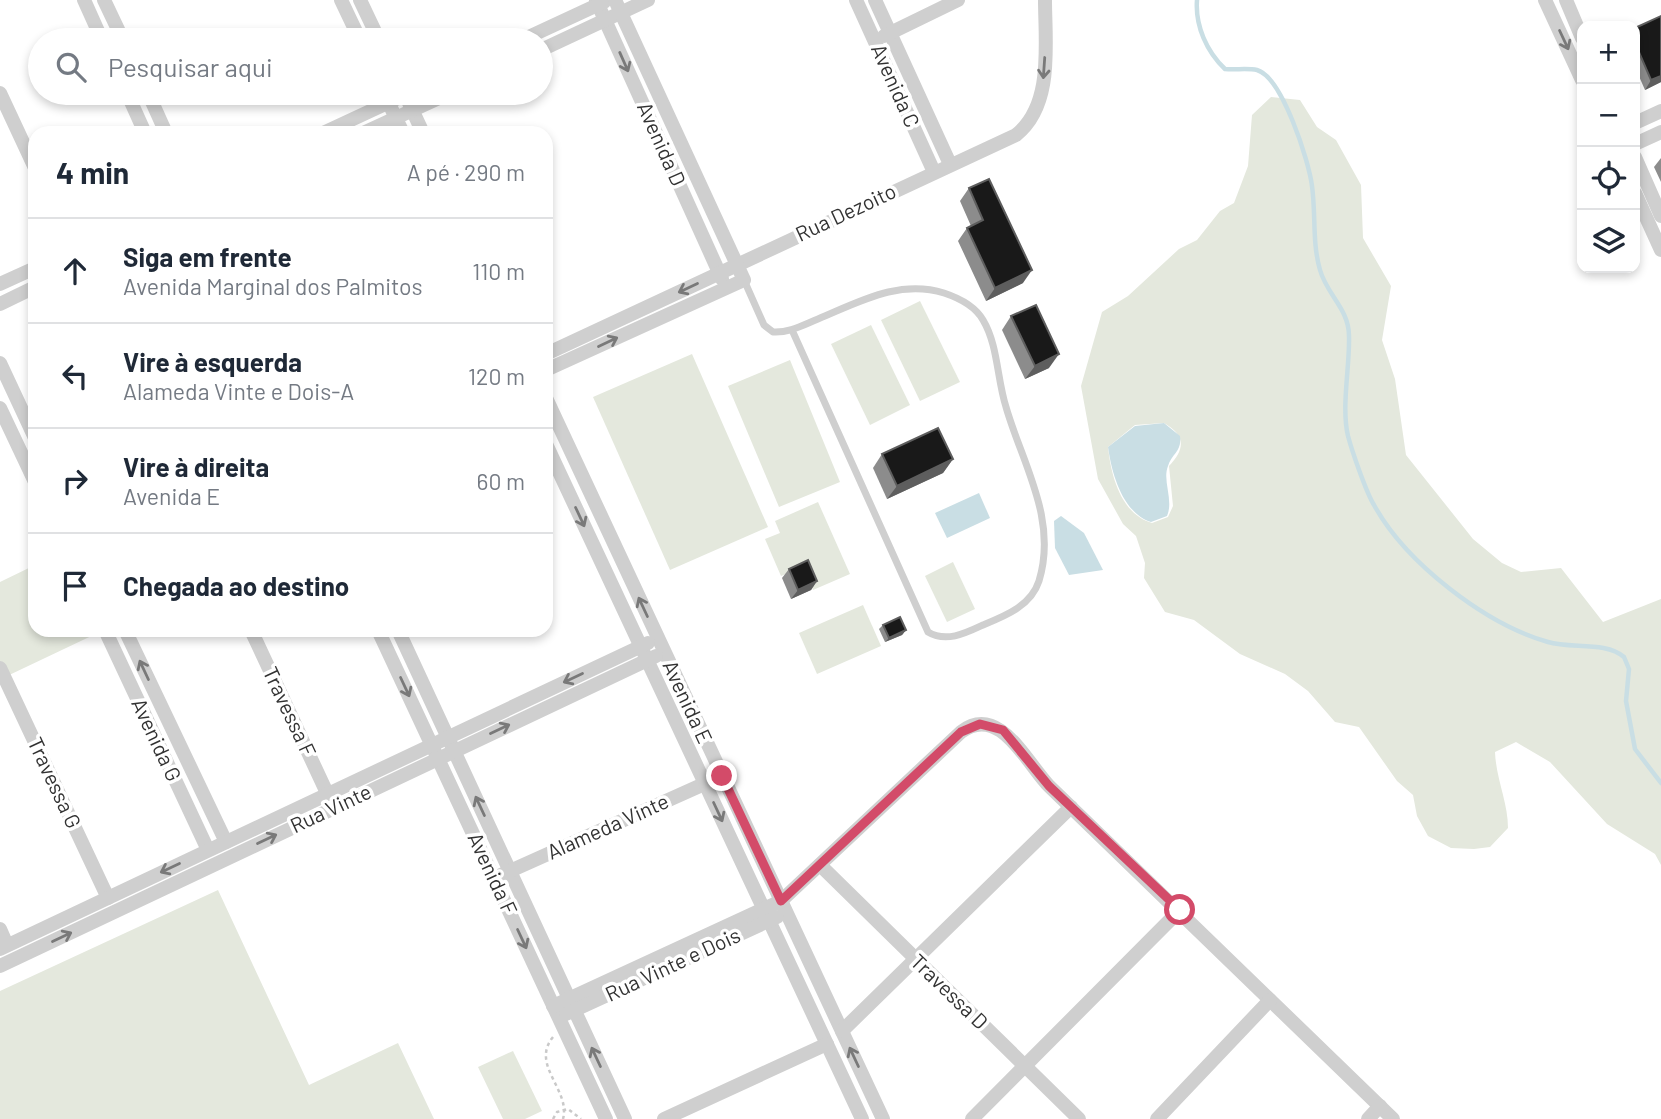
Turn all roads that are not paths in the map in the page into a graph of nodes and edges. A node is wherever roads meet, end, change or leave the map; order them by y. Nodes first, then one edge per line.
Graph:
1 (84, 0) edge
2 (104, 0) edge
3 (341, 0) edge
4 (360, 0) edge
5 (648, 0) edge
6 (856, 0) edge
7 (875, 0) edge
8 (958, 0) edge
9 (1045, 0) edge
10 (1545, 0) edge
11 (1566, 0) edge
12 (601, 2) edge
13 (618, 6) edge
14 (605, 20) junction
15 (1577, 26) edge
16 (97, 28) edge
17 (117, 28) edge
18 (354, 28) edge
19 (373, 28) edge
20 (547, 28) edge
21 (890, 33) junction
22 (875, 40) junction
23 (553, 44) edge
24 (1577, 69) edge
25 (0, 93) edge
26 (132, 105) edge
27 (153, 105) edge
28 (373, 105) edge
29 (390, 105) edge
30 (410, 105) edge
31 (423, 105) edge
32 (412, 110) junction
33 (1661, 111) edge
34 (396, 118) junction
35 (1640, 121) edge
36 (142, 126) edge
37 (163, 126) edge
38 (335, 126) edge
39 (378, 126) edge
40 (400, 126) edge
41 (420, 126) edge
42 (1661, 132) edge
43 (1640, 142) edge
44 (28, 153) edge
45 (950, 164) junction
46 (1640, 168) edge
47 (934, 172) junction
48 (1640, 205) edge
49 (1661, 216) edge
50 (1661, 250) edge
51 (737, 265) junction
52 (28, 271) edge
53 (719, 273) junction
54 (744, 280) junction
55 (0, 284) edge
56 (726, 288) junction
57 (28, 291) edge
58 (751, 296) junction
59 (0, 304) edge
60 (792, 330) junction
61 (553, 351) edge
62 (0, 363) edge
63 (553, 367) edge
64 (0, 408) edge
65 (553, 413) edge
66 (28, 423) edge
67 (553, 458) edge
68 (28, 467) edge
69 (107, 637) edge
70 (128, 637) edge
71 (254, 637) edge
72 (381, 637) edge
73 (401, 637) edge
74 (660, 646) junction
75 (644, 653) junction
76 (0, 668) edge
77 (448, 736) junction
78 (431, 744) junction
79 (454, 750) junction
80 (438, 758) junction
81 (722, 776) junction
82 (705, 783) junction
83 (327, 793) junction
84 (1072, 807) junction
85 (226, 842) junction
86 (208, 850) junction
87 (820, 865) junction
88 (510, 871) junction
89 (494, 878) junction
90 (108, 898) junction
91 (783, 907) junction
92 (1180, 910) junction
93 (766, 915) junction
94 (0, 929) edge
95 (4, 947) edge
96 (915, 959) junction
97 (0, 966) edge
98 (1270, 1000) junction
99 (571, 1005) junction
100 (558, 1017) junction
101 (842, 1031) junction
102 (827, 1044) junction
103 (1026, 1068) junction
104 (1380, 1107) junction
105 (606, 1119) edge
106 (625, 1119) edge
107 (664, 1119) edge
108 (862, 1119) edge
109 (883, 1119) edge
110 (972, 1119) edge
111 (1079, 1119) edge
112 (1157, 1119) edge
113 (1367, 1119) edge
114 (1393, 1119) edge

1 - 16 street
2 - 17 street
3 - 18 street
4 - 19 street
5 - 13 street
6 - 22 street, Avenida C
7 - 21 street, Avenida C
8 - 21 street
9 -> 45 street, Rua Dezoito
10 -> 24 street
11 - 15 street
12 - 14 street, Avenida D
12 - 20 street
13 - 14 street
13 - 51 street, Avenida D
14 - 23 street
14 -> 53 street, Avenida D
21 - 22 street
21 - 45 street, Avenida C
22 - 47 street, Avenida C
25 - 44 street
26 - 36 street
27 - 37 street
28 - 38 street
29 - 34 street
30 - 32 street
31 - 32 street
32 - 34 street
32 - 41 street
33 - 35 street
34 - 39 street
34 - 40 street
42 - 43 street
45 - 47 street, Rua Dezoito
46 - 49 street
47 - 51 street, Rua Dezoito
48 - 50 street
51 - 53 street, Rua Dezoito
51 - 54 street, Avenida D
52 - 55 street
53 - 56 street, Avenida D
53 -> 61 street, Rua Dezoito
54 - 56 street
54 - 58 lane
56 - 58 lane
63 -> 56 street
57 - 59 street
58 - 60 lane
60 - 60 lane
62 - 66 street
64 - 68 street
74 -> 65 street, Avenida E
67 -> 75 street, Avenida E
69 - 86 street, Avenida G
85 -> 70 street, Avenida G
71 - 83 street, Travessa F
72 -> 78 street, Avenida F
73 - 77 street, Avenida F
74 - 75 street, Rua Vinte
74 - 81 street, Avenida E
75 -> 77 street, Rua Vinte
79 -> 75 street, Rua Vinte
75 - 82 street, Avenida E
76 - 90 street, Travessa G
77 - 78 street, Rua Vinte
77 - 79 street, Avenida F
78 - 80 street, Avenida F
78 - 83 street, Rua Vinte
79 - 80 street, Rua Vinte
88 -> 79 street, Avenida F
80 - 89 street, Avenida F
97 -> 80 street, Rua Vinte
81 - 82 street, Alameda Vinte
81 - 91 street, Avenida E
82 - 88 street, Alameda Vinte
82 -> 93 street, Avenida E
83 - 85 street, Rua Vinte
84 - 87 street, Rua Vinte e Dois
84 - 92 street
84 - 96 street
85 - 86 street, Rua Vinte
86 -> 90 street, Rua Vinte
87 - 91 street, Rua Vinte e Dois
87 - 96 street, Travessa D
88 - 89 street, Alameda Vinte
88 - 99 street, Avenida F
89 -> 100 street, Avenida F
90 - 95 street, Rua Vinte
91 - 93 street, Rua Vinte e Dois
91 - 101 street, Avenida E
92 - 98 street
92 - 103 street
93 - 99 street, Rua Vinte e Dois
93 - 102 street, Avenida E
94 - 95 street
96 - 101 street
96 - 103 street, Travessa D
98 - 104 street
98 - 112 street
99 - 100 street, Rua Vinte e Dois
106 -> 99 street, Avenida F
100 - 105 street, Avenida F
109 -> 101 street, Avenida E
102 - 107 street
102 - 108 street, Avenida E
103 - 110 street
103 - 111 street, Travessa D
104 - 113 street
104 - 114 street

